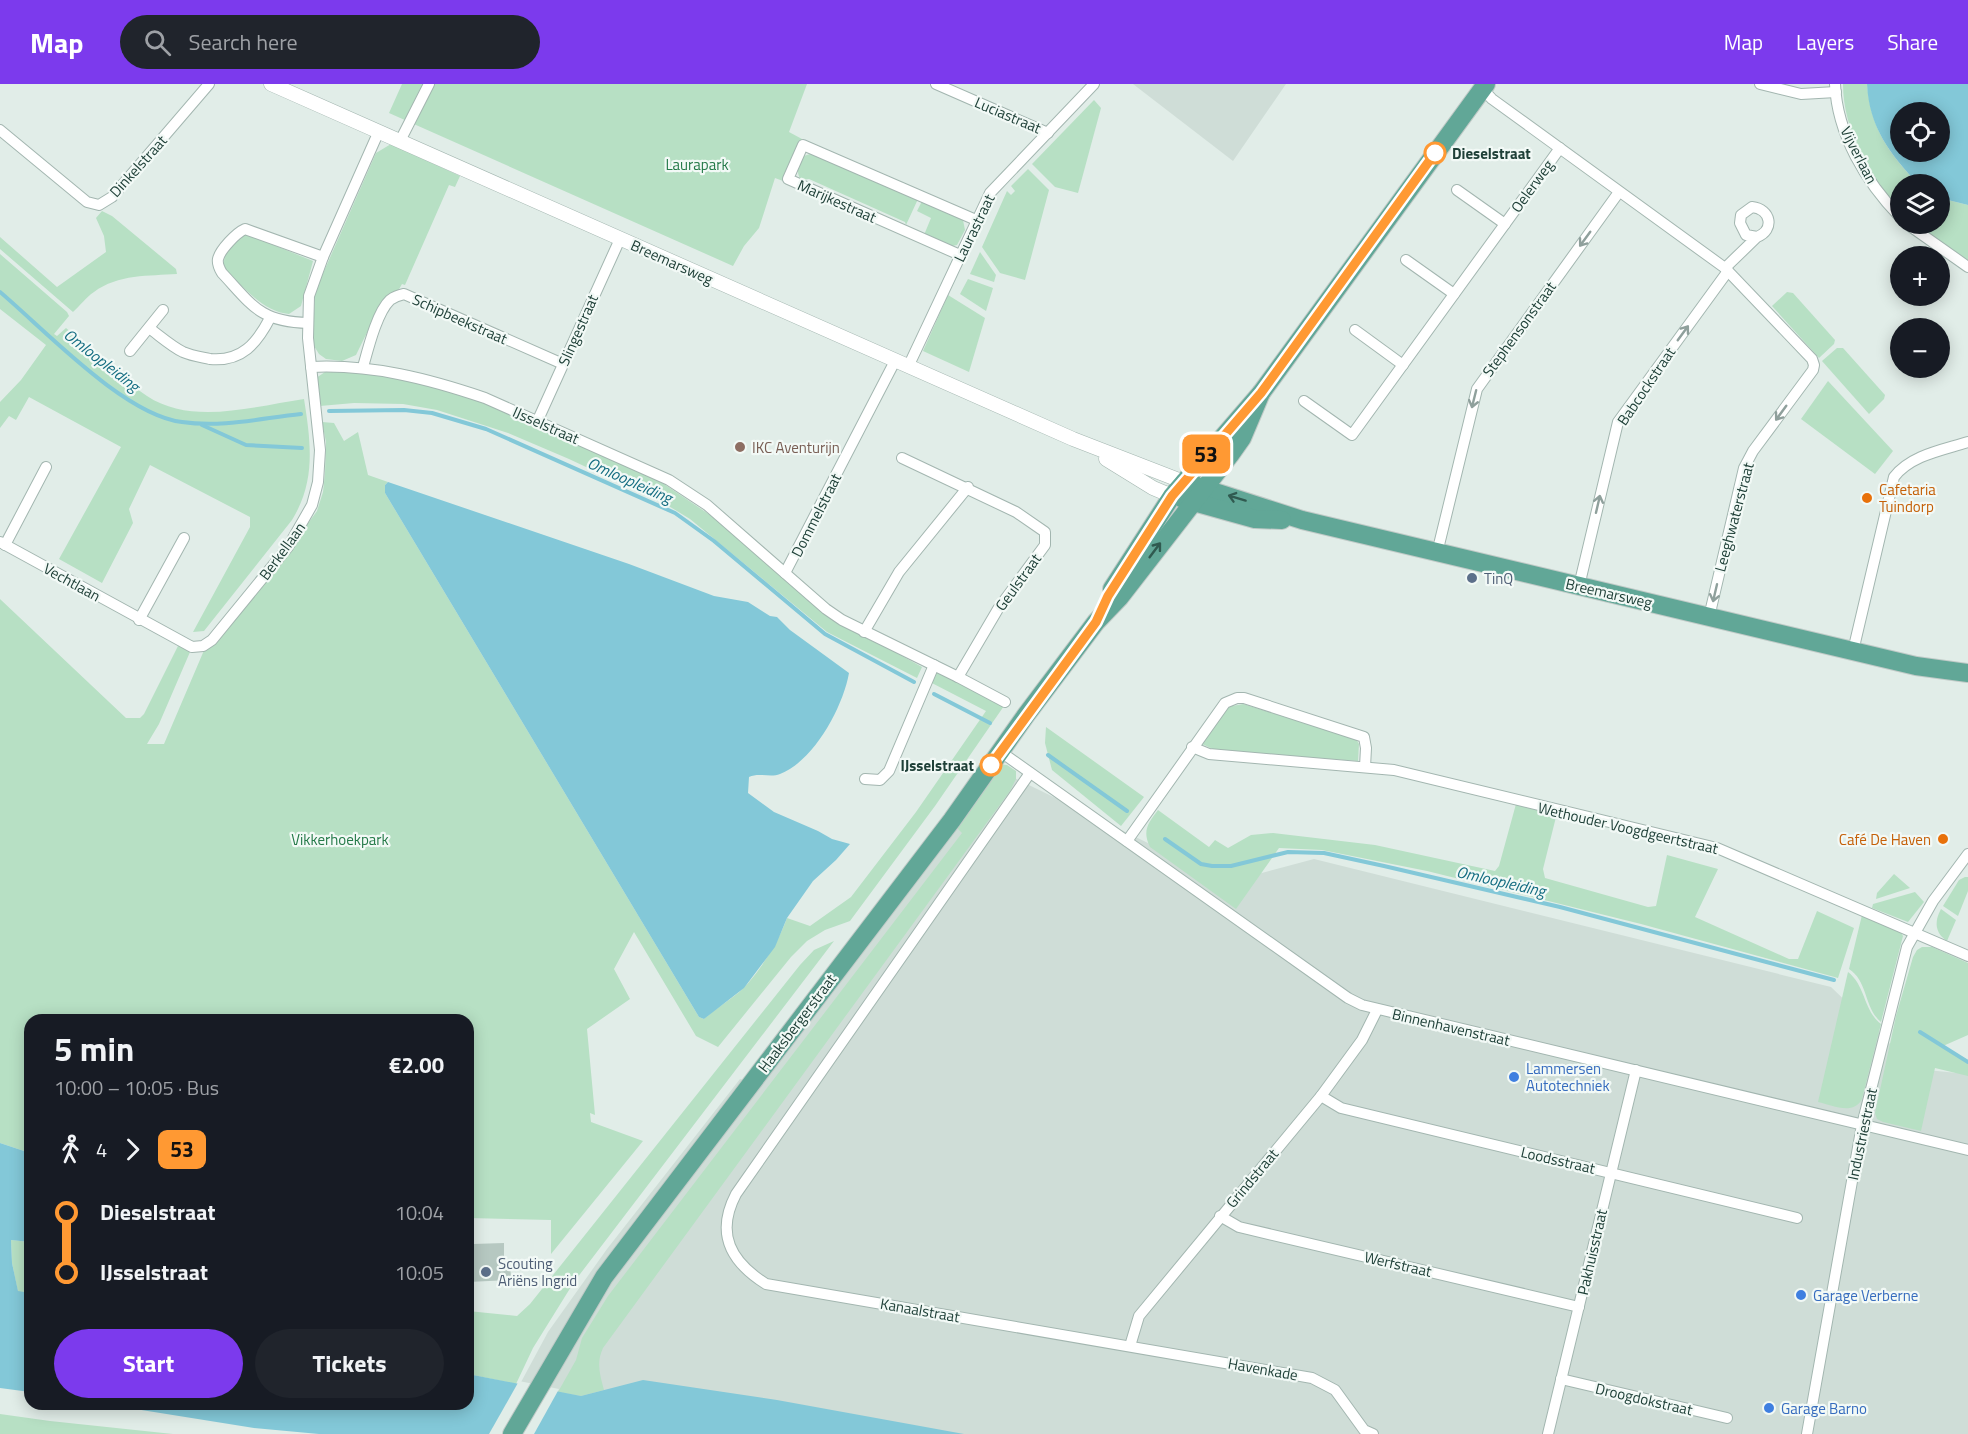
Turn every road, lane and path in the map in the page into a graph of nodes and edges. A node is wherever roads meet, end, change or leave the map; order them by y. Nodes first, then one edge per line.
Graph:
1 (209, 84) edge
2 (271, 84) edge
3 (429, 84) edge
4 (936, 84) edge
5 (1094, 84) edge
6 (1760, 84) edge
7 (1482, 85) edge
8 (289, 88) edge
9 (1835, 88) edge
10 (0, 130) edge
11 (379, 131) junction
12 (1048, 133) junction
13 (400, 141) junction
14 (1560, 148) junction
15 (1457, 190) dead end
16 (1619, 192) junction
17 (1890, 205) edge
18 (976, 220) junction
19 (1505, 224) junction
20 (1920, 234) edge
21 (1757, 237) dead end
22 (620, 238) junction
23 (960, 255) junction
24 (323, 257) junction
25 (1406, 260) dead end
26 (1968, 267) edge
27 (1727, 269) junction
28 (1454, 294) junction
29 (163, 310) dead end
30 (270, 318) junction
31 (308, 323) junction
32 (149, 328) junction
33 (1355, 330) dead end
34 (130, 351) dead end
35 (563, 364) junction
36 (902, 364) junction
37 (1403, 365) junction
38 (312, 367) junction
39 (363, 367) junction
40 (1261, 393) junction
41 (1304, 401) dead end
42 (537, 422) junction
43 (1968, 442) edge
44 (902, 458) dead end
45 (46, 467) dead end
46 (968, 487) junction
47 (1178, 489) junction
48 (1198, 495) junction
49 (184, 538) dead end
50 (3, 543) edge
51 (1437, 553) junction
52 (785, 573) junction
53 (1579, 586) junction
54 (1709, 617) junction
55 (139, 620) junction
56 (1096, 622) junction
57 (864, 632) junction
58 (197, 648) joint
59 (1852, 651) junction
60 (934, 664) junction
61 (1916, 666) junction
62 (1968, 673) edge
63 (958, 676) junction
64 (1968, 686) edge
65 (1005, 702) dead end
66 (1192, 747) junction
67 (1001, 752) junction
68 (1365, 767) junction
69 (1030, 773) junction
70 (865, 779) dead end
71 (1127, 841) junction
72 (1967, 858) edge
73 (1914, 932) junction
74 (1968, 956) edge
75 (1377, 1010) junction
76 (1636, 1070) junction
77 (1321, 1096) junction
78 (1862, 1125) junction
79 (1968, 1150) edge
80 (1610, 1173) junction
81 (1220, 1216) junction
82 (1797, 1218) dead end
83 (1579, 1307) junction
84 (1130, 1346) junction
85 (1561, 1379) junction
86 (1727, 1419) dead end
87 (512, 1434) edge
88 (1373, 1434) edge
89 (1548, 1434) edge
90 (1807, 1434) edge

1 - 10 street, Dinkelstraat
2 - 8 street, Breemarsweg
3 - 13 street
4 - 12 street, Luciastraat
5 - 12 street, Laurastraat
6 - 9 street
7 - 14 street
7 - 40 main road
8 - 11 street, Breemarsweg
9 - 17 street, Vijverlaan
11 - 13 street, Breemarsweg
11 - 24 street, Berkellaan
12 - 18 street, Laurastraat
13 - 22 street, Breemarsweg
14 - 16 street
14 - 19 street, Oelerweg
15 - 19 street, Oelerweg
16 - 27 street
16 -> 51 street, Stephensonstraat
18 - 23 street, Laurastraat
18 - 23 street, Marijkestraat
19 - 28 street, Oelerweg
20 - 26 street
21 - 27 street
22 - 35 street, Slingestraat
22 - 36 street, Breemarsweg
23 - 36 street, Laurastraat
24 - 30 street
24 - 31 street, Berkellaan
25 - 28 street
53 -> 27 street, Babcockstraat
27 -> 54 street, Leeghwaterstraat
28 - 37 street, Oelerweg
29 - 32 street
30 - 31 street
30 - 32 street
31 - 38 street, Berkellaan
32 - 34 street
33 - 37 street
35 - 39 street, Schipbeekstraat
35 - 42 street, Slingestraat
36 - 47 street, Breemarsweg
36 - 52 street, Dommelstraat
37 - 41 street, Oelerweg
38 - 39 street, IJsselstraat
38 - 58 street, Berkellaan
39 - 42 street, IJsselstraat
40 - 47 main road
40 - 48 main road
42 - 52 street, IJsselstraat
43 - 59 street
44 - 46 street, Geulstraat
45 - 50 street, Vechtlaan
46 - 57 street
46 - 63 street, Geulstraat
47 - 48 main road, Breemarsweg
47 - 56 main road, Haaksbergerstraat
48 - 51 main road, Breemarsweg
56 -> 48 main road, Haaksbergerstraat
49 - 55 street
50 - 55 street, Vechtlaan
51 - 53 main road, Breemarsweg
52 - 57 street, IJsselstraat
53 - 54 main road, Breemarsweg
54 - 59 main road, Breemarsweg
55 - 58 street, Vechtlaan
56 - 67 main road, Haaksbergerstraat
57 - 60 street, IJsselstraat
59 - 61 main road, Breemarsweg
60 - 63 street, IJsselstraat
60 - 70 street
61 - 62 main road, Breemarsweg
61 - 64 main road, Breemarsweg
63 - 65 street, IJsselstraat
66 - 68 street, Wethouder Voogdgeertstraat
66 - 68 street
66 - 71 street
67 - 69 street, Binnenhavenstraat
67 - 87 main road, Haaksbergerstraat
68 - 73 street, Wethouder Voogdgeertstraat
69 - 71 street, Binnenhavenstraat
69 - 84 street, Kanaalstraat
71 - 75 street, Binnenhavenstraat
72 - 73 street, Industriestraat
73 - 74 street, Wethouder Voogdgeertstraat
73 - 78 street, Industriestraat
75 - 76 street, Binnenhavenstraat
75 - 77 street, Grindstraat
76 - 78 street, Binnenhavenstraat
76 - 80 street, Pakhuisstraat
77 - 80 street, Loodsstraat
77 - 81 street, Grindstraat
78 - 79 street, Binnenhavenstraat
78 - 90 street, Industriestraat
80 - 82 street, Loodsstraat
80 - 83 street, Pakhuisstraat
81 - 83 street, Werfstraat
81 - 84 street, Grindstraat
83 - 85 street, Pakhuisstraat
84 - 88 street, Havenkade
85 - 86 street, Droogdokstraat
85 - 89 street, Pakhuisstraat

